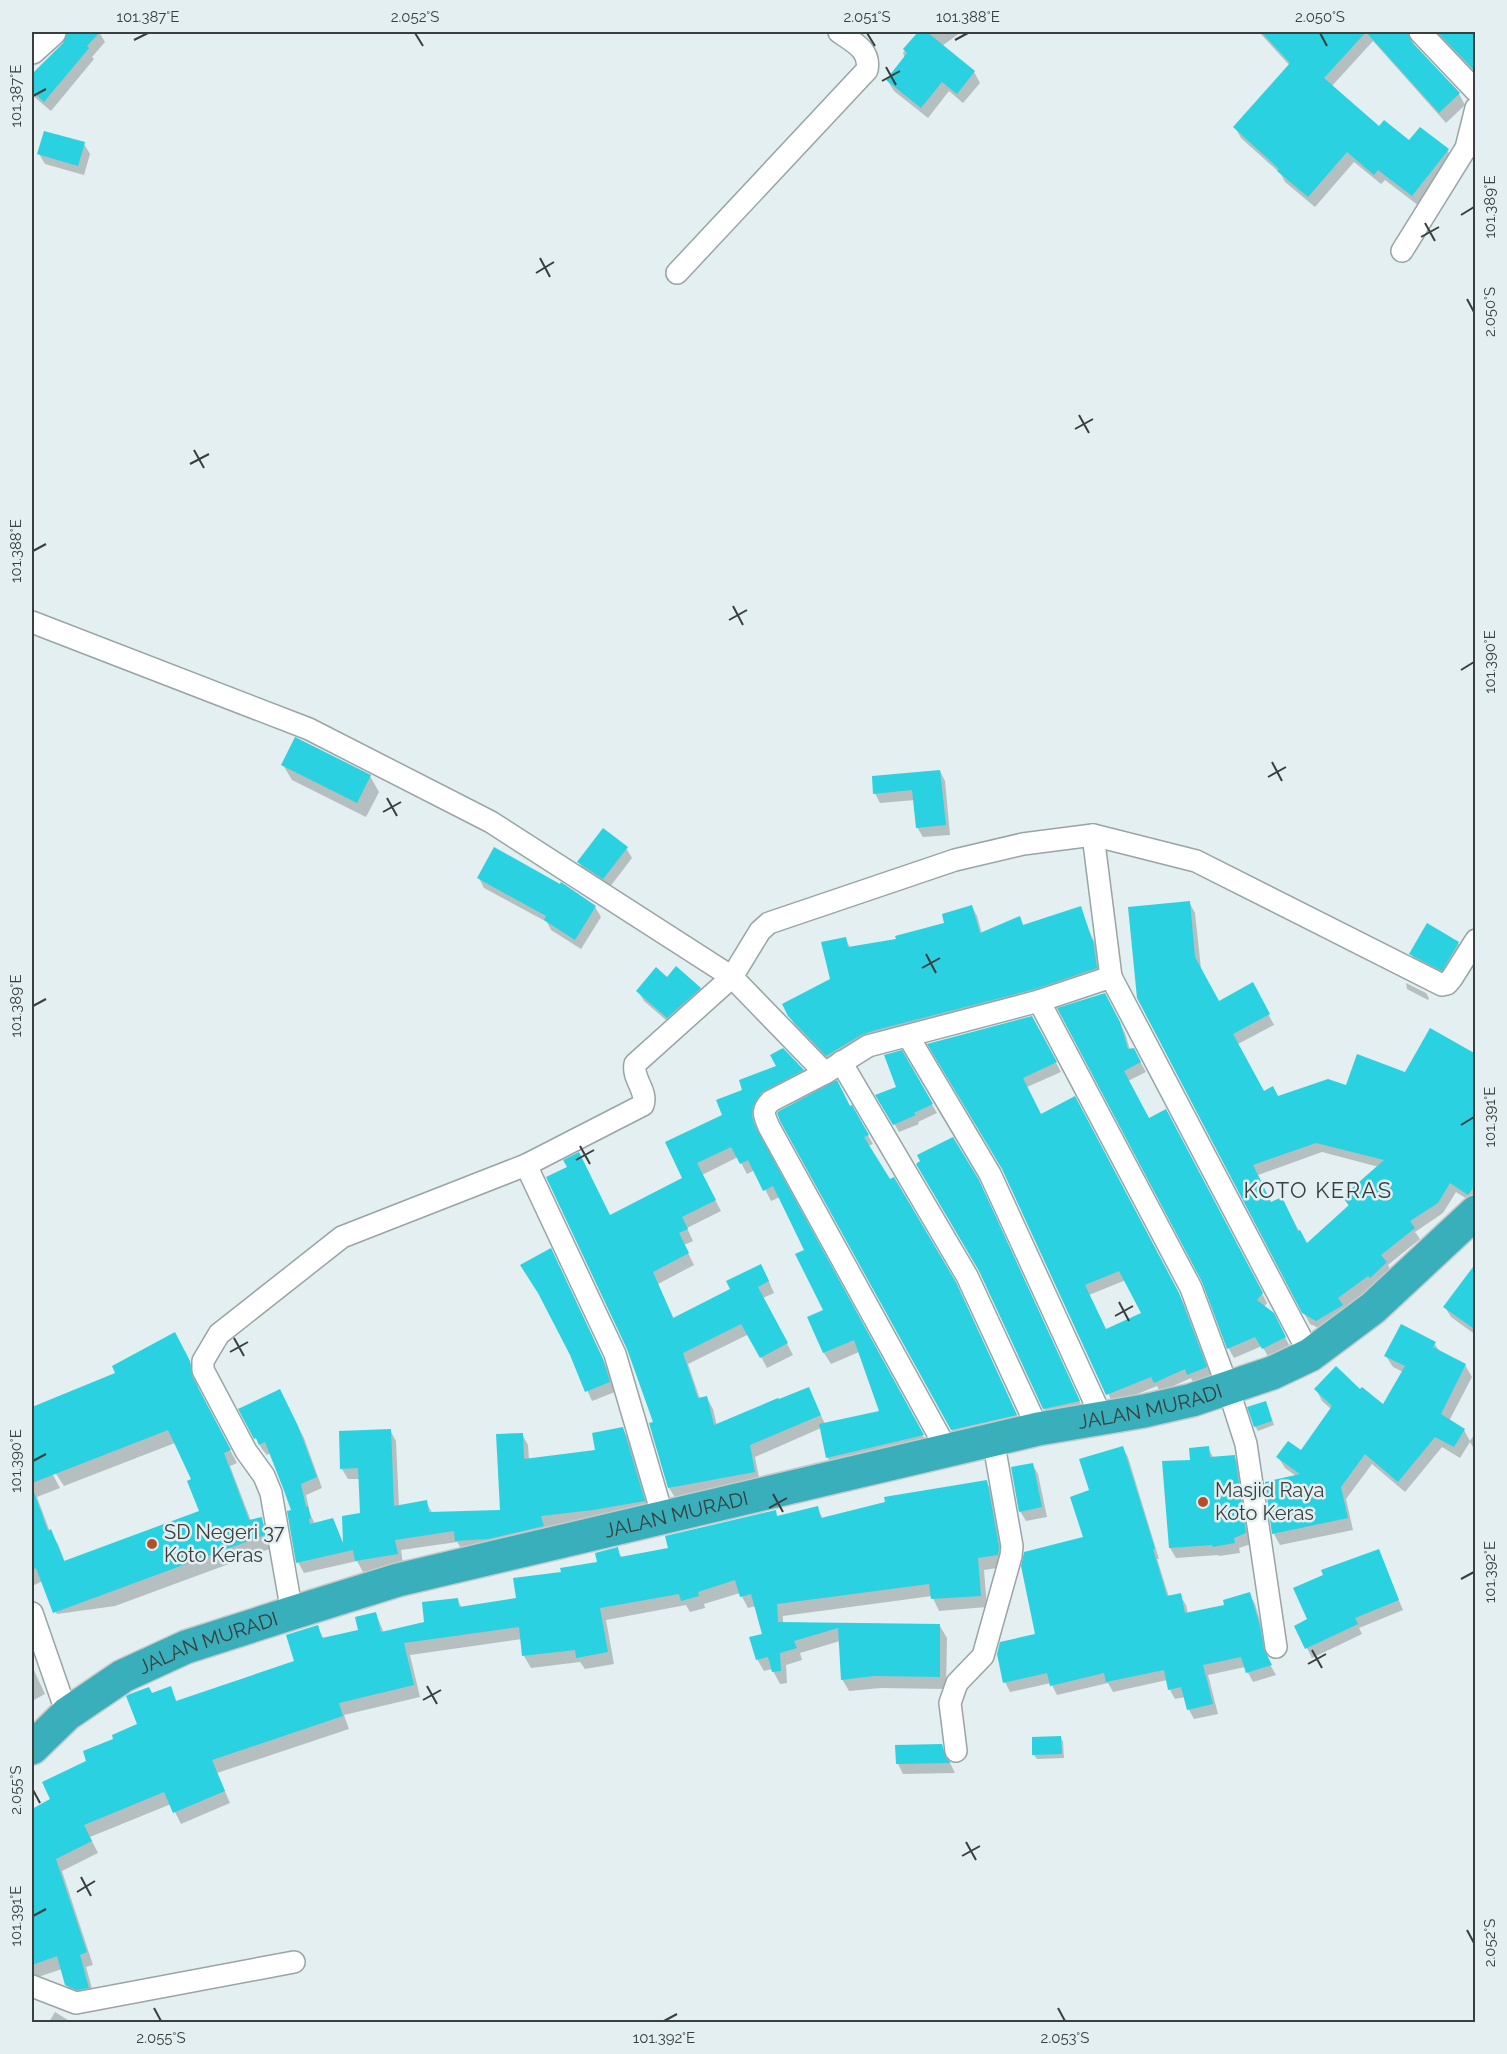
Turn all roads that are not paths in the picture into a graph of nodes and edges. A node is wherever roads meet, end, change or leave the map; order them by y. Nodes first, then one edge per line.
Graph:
1 (52, 32) edge
2 (839, 32) edge
3 (1420, 32) edge
4 (32, 50) edge
5 (1476, 91) edge
6 (1476, 108) edge
7 (1402, 251) dead end
8 (677, 273) dead end
9 (32, 622) edge
10 (1093, 835) junction
11 (1476, 940) edge
12 (732, 977) junction
13 (1112, 977) junction
14 (1039, 1001) junction
15 (908, 1036) junction
16 (833, 1067) junction
17 (526, 1165) junction
18 (1476, 1212) edge
19 (1310, 1354) junction
20 (1228, 1388) junction
21 (1102, 1418) junction
22 (1038, 1429) junction
23 (993, 1439) junction
24 (947, 1450) junction
25 (663, 1517) junction
26 (32, 1613) edge
27 (292, 1613) junction
28 (1276, 1647) dead end
29 (67, 1714) junction
30 (32, 1748) edge
31 (956, 1751) dead end
32 (294, 1962) dead end
33 (32, 1986) edge

1 - 4 street
2 - 8 street
3 - 5 street
6 - 7 street
9 - 12 street
10 - 11 street
10 - 12 street
10 - 13 street
12 - 16 street
12 - 17 street
13 - 14 street
13 - 19 street
14 - 15 street
14 - 20 street
15 - 16 street
15 - 21 street
16 - 22 street
16 - 24 street
17 - 25 street
17 - 27 street
18 - 19 highway, JALAN MURADI
19 - 20 highway, JALAN MURADI
20 - 21 highway, JALAN MURADI
20 - 28 street
21 - 22 highway, JALAN MURADI
22 - 23 highway, JALAN MURADI
23 - 24 highway, JALAN MURADI
23 - 31 street
24 - 25 highway, JALAN MURADI
25 - 27 highway, JALAN MURADI
26 - 29 street
27 - 29 highway, JALAN MURADI
29 - 30 highway, JALAN MURADI
32 - 33 street

